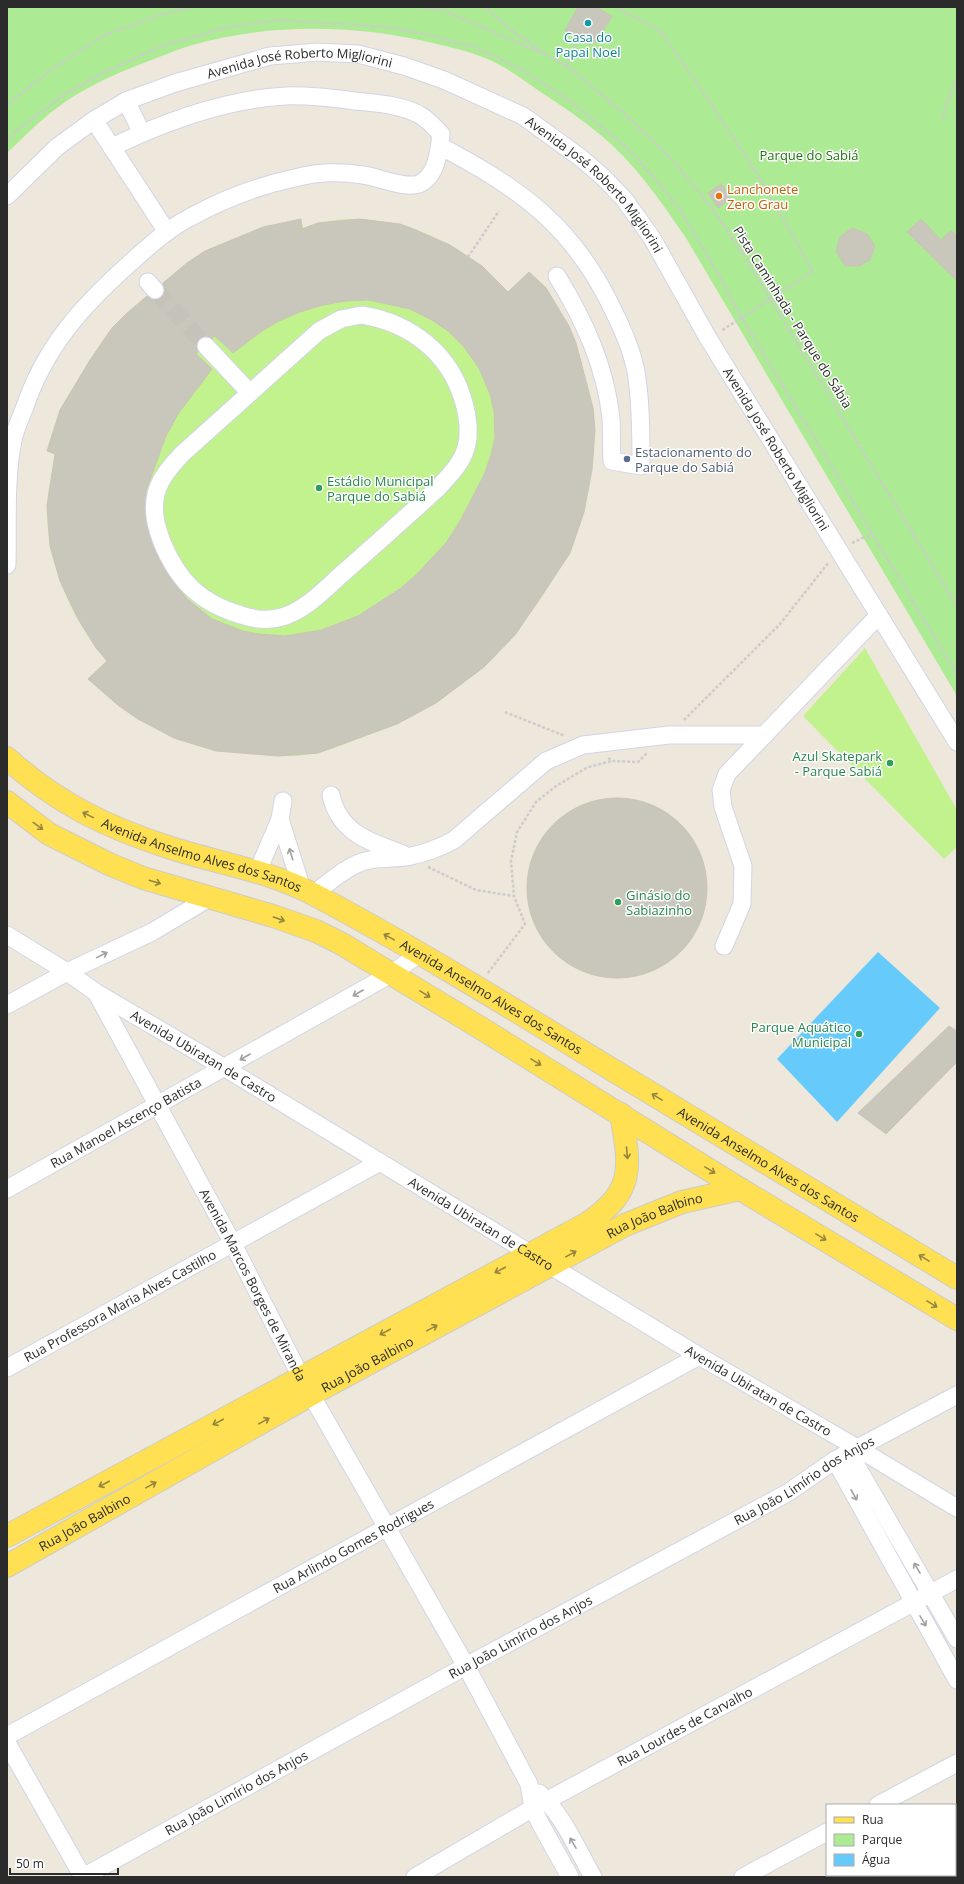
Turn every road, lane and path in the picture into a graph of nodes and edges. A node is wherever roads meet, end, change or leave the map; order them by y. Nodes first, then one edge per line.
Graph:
1 (192, 7) edge
2 (418, 7) edge
3 (484, 7) edge
4 (616, 7) edge
5 (579, 39) dead end
6 (549, 56) junction
7 (566, 66) junction
8 (957, 79) edge
9 (126, 101) junction
10 (7, 105) edge
11 (943, 119) dead end
12 (94, 120) junction
13 (142, 133) junction
14 (440, 146) junction
15 (112, 147) junction
16 (7, 196) edge
17 (499, 211) dead end
18 (167, 232) junction
19 (468, 257) dead end
20 (557, 276) dead end
21 (770, 300) junction
22 (708, 338) junction
23 (206, 346) tunnel mouth
24 (250, 393) junction
25 (871, 534) dead end
26 (838, 550) junction
27 (7, 565) edge
28 (957, 606) edge
29 (879, 615) junction
30 (505, 712) dead end
31 (669, 735) junction
32 (765, 735) junction
33 (957, 742) edge
34 (583, 744) junction
35 (648, 753) dead end
36 (607, 757) dead end
37 (7, 758) edge
38 (613, 761) junction
39 (331, 795) dead end
40 (283, 801) dead end
41 (11, 811) edge
42 (280, 819) junction
43 (411, 856) junction
44 (427, 867) dead end
45 (258, 873) junction
46 (308, 891) junction
47 (514, 896) junction
48 (209, 898) junction
49 (7, 935) edge
50 (724, 946) dead end
51 (419, 954) junction
52 (67, 972) junction
53 (392, 974) junction
54 (493, 978) dead end
55 (97, 994) junction
56 (7, 1005) edge
57 (225, 1068) junction
58 (158, 1105) junction
59 (621, 1114) junction
60 (380, 1162) junction
61 (7, 1189) edge
62 (740, 1189) junction
63 (233, 1244) junction
64 (532, 1253) junction
65 (551, 1265) junction
66 (957, 1278) edge
67 (957, 1319) edge
68 (699, 1356) junction
69 (7, 1368) edge
70 (307, 1385) junction
71 (957, 1395) edge
72 (848, 1454) junction
73 (957, 1508) edge
74 (388, 1527) junction
75 (7, 1536) edge
76 (7, 1566) edge
77 (957, 1579) edge
78 (932, 1593) junction
79 (912, 1602) junction
80 (957, 1639) edge
81 (466, 1666) junction
82 (957, 1680) edge
83 (7, 1736) edge
84 (7, 1743) edge
85 (957, 1763) edge
86 (880, 1804) edge
87 (540, 1805) junction
88 (826, 1833) edge
89 (83, 1877) edge
90 (415, 1877) edge
91 (570, 1877) edge
92 (593, 1877) edge
93 (743, 1877) edge

1 - 10 path
2 - 6 path, Pista Caminhada - Parque do Sábia
3 - 6 path
4 - 21 path
5 - 7 path
6 - 7 path, Pista Caminhada - Parque do Sábia
7 - 21 path, Pista Caminhada - Parque do Sábia
8 - 11 path
9 - 12 street, Avenida José Roberto Migliorini
9 - 13 street
9 - 22 street, Avenida José Roberto Migliorini
12 - 15 street
12 - 16 street, Avenida José Roberto Migliorini
13 - 14 street
13 - 15 street
14 - 18 street
14 - 20 street
15 - 18 street
17 - 19 path
18 - 27 street
21 - 22 path
21 - 28 path, Pista Caminhada - Parque do Sábia
22 - 26 street, Avenida José Roberto Migliorini
23 - 24 street
24 - 24 street
25 - 26 path
26 - 29 street, Avenida José Roberto Migliorini
26 - 31 path
29 - 32 street
29 - 33 street, Avenida José Roberto Migliorini
30 - 34 path
31 - 32 street
31 - 34 street
32 - 50 street
34 - 43 street
35 - 38 path
36 - 38 path
45 -> 37 main road, Avenida Anselmo Alves dos Santos
38 - 47 path
39 - 43 street
40 - 42 street
41 -> 48 main road
42 - 45 street
46 -> 42 street
43 - 46 street
44 - 47 path
45 - 46 main road, Avenida Anselmo Alves dos Santos
51 -> 46 main road, Avenida Anselmo Alves dos Santos
47 - 54 path
52 -> 48 street
48 -> 53 main road
49 - 52 street, Avenida Ubiratan de Castro
51 - 53 street, Rua Manoel Ascenço Batista
66 -> 51 main road, Avenida Anselmo Alves dos Santos
52 - 55 street, Avenida Ubiratan de Castro
52 - 56 street
53 -> 57 street, Rua Manoel Ascenço Batista
53 -> 59 main road
55 - 57 street, Avenida Ubiratan de Castro
55 - 58 street, Avenida Marcos Borges de Miranda
57 - 58 street, Rua Manoel Ascenço Batista
57 - 60 street, Avenida Ubiratan de Castro
58 - 61 street, Rua Manoel Ascenço Batista
58 - 63 street, Avenida Marcos Borges de Miranda
59 -> 62 main road
59 -> 64 main road, Rua João Balbino
60 - 63 street, Rua Professora Maria Alves Castilho
60 - 64 street, Avenida Ubiratan de Castro
65 -> 62 main road, Rua João Balbino
62 -> 67 main road
63 - 69 street, Rua Professora Maria Alves Castilho
63 - 70 street, Avenida Marcos Borges de Miranda
64 - 65 street, Avenida Ubiratan de Castro
64 -> 70 main road, Rua João Balbino
65 - 68 street, Avenida Ubiratan de Castro
70 -> 65 main road, Rua João Balbino
68 - 72 street, Avenida Ubiratan de Castro
68 - 74 street, Rua Arlindo Gomes Rodrigues
70 - 74 street, Avenida Marcos Borges de Miranda
70 -> 75 main road, Rua João Balbino
76 -> 70 main road, Rua João Balbino
71 - 72 street, Rua João Limírio dos Anjos
72 - 73 street, Avenida Ubiratan de Castro
78 -> 72 street
72 -> 79 street
72 - 81 street, Rua João Limírio dos Anjos
74 - 81 street, Avenida Marcos Borges de Miranda
74 - 83 street, Rua Arlindo Gomes Rodrigues
77 - 78 street, Rua Lourdes de Carvalho
78 - 79 street, Rua Lourdes de Carvalho
78 - 80 street
79 -> 82 street
79 - 87 street, Rua Lourdes de Carvalho
81 - 87 street, Avenida Marcos Borges de Miranda
81 - 89 street, Rua João Limírio dos Anjos
84 - 89 street
85 - 86 street
87 - 90 street, Rua Lourdes de Carvalho
87 - 91 street, Avenida Marcos Borges de Miranda
92 -> 87 street, Avenida Marcos Borges de Miranda
88 - 93 street

